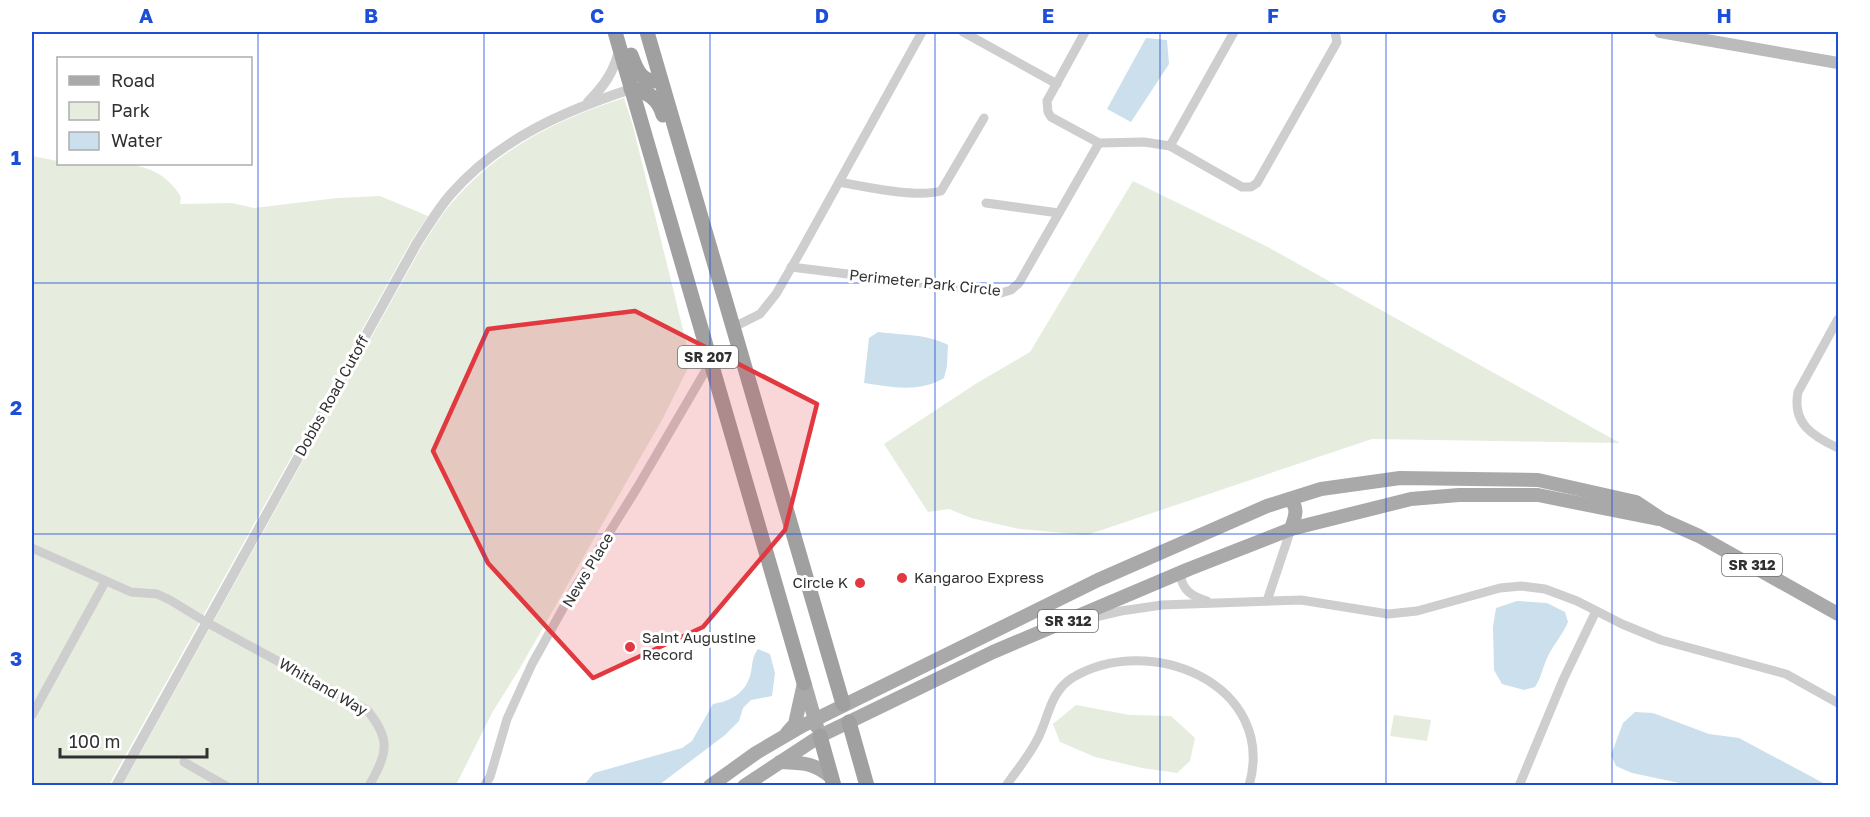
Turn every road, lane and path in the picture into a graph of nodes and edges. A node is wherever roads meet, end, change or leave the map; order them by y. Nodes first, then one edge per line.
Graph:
1 (647, 32) edge
2 (922, 32) edge
3 (963, 32) edge
4 (1085, 32) edge
5 (1234, 32) edge
6 (1335, 32) edge
7 (1660, 32) edge
8 (617, 39) edge
9 (1839, 63) edge
10 (660, 80) junction
11 (1057, 84) junction
12 (632, 89) junction
13 (585, 105) junction
14 (984, 118) dead end
15 (678, 140) junction
16 (1099, 143) junction
17 (1170, 146) junction
18 (839, 182) junction
19 (986, 203) dead end
20 (1059, 213) junction
21 (791, 267) junction
22 (1839, 319) edge
23 (732, 328) junction
24 (710, 363) junction
25 (1839, 448) edge
26 (1290, 499) junction
27 (1664, 520) junction
28 (1291, 529) junction
29 (32, 548) edge
30 (1180, 573) junction
31 (105, 582) junction
32 (1268, 601) junction
33 (1215, 603) junction
34 (1596, 611) junction
35 (1839, 614) edge
36 (206, 622) junction
37 (1054, 626) junction
38 (804, 682) junction
39 (1839, 703) edge
40 (843, 704) junction
41 (32, 715) edge
42 (815, 719) junction
43 (849, 722) junction
44 (784, 736) junction
45 (820, 736) junction
46 (184, 762) dead end
47 (780, 762) junction
48 (833, 782) edge
49 (116, 786) edge
50 (226, 786) edge
51 (369, 786) edge
52 (484, 786) edge
53 (710, 786) edge
54 (744, 786) edge
55 (867, 786) edge
56 (1006, 786) edge
57 (1250, 786) edge
58 (1519, 786) edge

1 - 10 highway, SR 207
2 - 18 street
3 - 11 street
4 - 11 street
5 - 17 street
6 - 17 street
7 - 9 main road
8 - 10 highway
8 - 12 highway, SR 207
8 - 13 street
10 - 15 highway, SR 207
11 - 16 street
12 - 13 street, Dobbs Road Cutoff
12 - 15 highway
12 - 24 highway, SR 207
13 - 36 street, Dobbs Road Cutoff
14 - 18 street
15 - 23 highway, SR 207
16 - 17 street
16 - 20 street, Perimeter Park Circle
18 - 21 street
19 - 20 street
20 - 21 street, Perimeter Park Circle
21 - 23 street
22 - 25 street
23 - 40 highway, SR 207
24 - 38 highway, SR 207
24 - 52 street, News Place
26 - 27 main road, SR 312
26 - 28 main road
26 - 40 main road, SR 312
27 - 28 main road, SR 312
27 - 35 main road, SR 312
28 - 30 main road, SR 312
28 - 32 street
29 - 31 street, Whitland Way
30 - 33 street
30 - 37 main road, SR 312
31 - 36 street, Whitland Way
31 - 41 street
32 - 33 street
32 - 34 street
33 - 37 street
34 - 39 street
34 - 58 street
36 - 49 street, Dobbs Road Cutoff
36 - 51 street, Whitland Way
37 - 43 main road, SR 312
38 - 42 main road, SR 207
38 - 44 main road
40 - 42 main road, SR 312
40 - 43 main road, SR 207
42 - 44 main road, SR 312
42 - 45 main road, SR 207
43 - 45 main road, SR 312
43 - 55 highway, SR 207
44 - 53 main road, SR 312
45 - 47 main road, SR 312
45 - 48 highway, SR 207
46 - 50 street
47 - 48 main road
47 - 54 main road, SR 312
56 - 57 street

